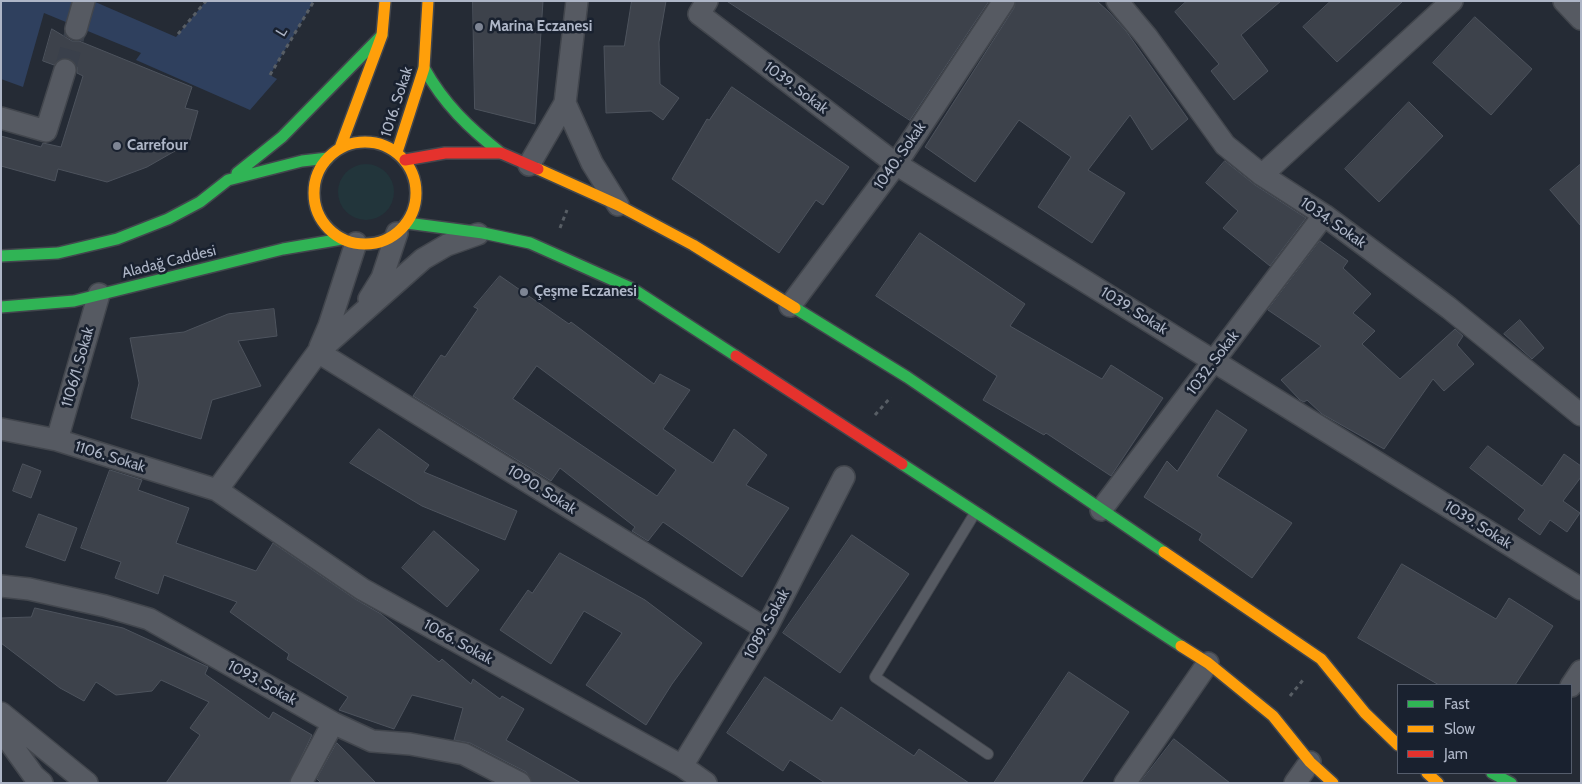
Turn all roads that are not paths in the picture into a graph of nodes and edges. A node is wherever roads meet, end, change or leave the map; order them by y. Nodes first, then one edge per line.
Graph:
1 (84, 1) edge
2 (385, 1) edge
3 (428, 1) edge
4 (576, 1) edge
5 (1004, 1) edge
6 (1117, 1) edge
7 (1452, 1) edge
8 (1564, 1) edge
9 (703, 8) edge
10 (1581, 18) edge
11 (76, 30) tunnel mouth
12 (382, 35) junction
13 (424, 68) junction
14 (65, 70) tunnel mouth
15 (565, 103) junction
16 (1, 118) edge
17 (340, 148) junction
18 (501, 153) junction
19 (401, 156) junction
20 (328, 158) junction
21 (896, 164) junction
22 (529, 166) junction
23 (1262, 175) junction
24 (228, 180) junction
25 (618, 205) junction
26 (1324, 216) junction
27 (402, 228) junction
28 (483, 233) junction
29 (349, 241) junction
30 (1, 256) edge
31 (99, 294) junction
32 (790, 306) junction
33 (1, 307) edge
34 (361, 313) junction
35 (318, 352) junction
36 (1215, 361) junction
37 (1581, 415) edge
38 (1, 429) edge
39 (57, 440) junction
40 (844, 477) dead end
41 (217, 490) junction
42 (1101, 510) junction
43 (976, 513) junction
44 (1, 586) edge
45 (1581, 589) edge
46 (766, 629) junction
47 (1208, 662) junction
48 (1581, 671) edge
49 (1572, 684) edge
50 (1, 713) edge
51 (1365, 713) junction
52 (332, 723) junction
53 (1397, 729) edge
54 (1, 730) edge
55 (1397, 744) edge
56 (988, 754) dead end
57 (1310, 762) junction
58 (682, 766) junction
59 (1428, 774) edge
60 (705, 782) edge
61 (42, 783) edge
62 (87, 783) edge
63 (301, 783) edge
64 (520, 783) edge
65 (1125, 783) edge
66 (1295, 783) edge
67 (1333, 783) edge
68 (1438, 783) edge

1 - 11 street
2 - 12 main road
3 - 13 main road, 1016. Sokak
4 - 15 street
5 - 21 street, 1040. Sokak
6 - 23 street, 1034. Sokak
7 - 23 street
8 - 10 street
9 - 21 street, 1039. Sokak
12 - 17 main road
12 - 24 main road
13 - 18 main road
13 - 19 main road, 1016. Sokak
14 - 16 street
15 - 22 street
15 - 25 street
17 - 19 main road
17 - 20 main road
18 - 19 main road
18 - 22 main road
19 - 27 main road
20 - 24 main road
20 - 29 main road
21 - 32 street, 1040. Sokak
21 - 36 street, 1039. Sokak
22 - 25 main road
23 - 26 street, 1034. Sokak
24 - 30 main road
25 - 32 main road
26 - 36 street, 1032. Sokak
26 - 37 street, 1034. Sokak
27 - 28 main road
27 - 29 main road
27 - 34 street
28 - 34 street
28 - 43 main road
29 - 31 main road, Aladağ Caddesi
29 - 35 street
31 - 33 main road, Aladağ Caddesi
31 - 39 street, 1106/1. Sokak
32 - 42 main road
34 - 35 street
35 - 41 street
35 - 46 street, 1090. Sokak
36 - 42 street, 1032. Sokak
36 - 45 street, 1039. Sokak
38 - 39 street, 1106. Sokak
39 - 41 street, 1106. Sokak
40 - 46 street, 1089. Sokak
41 - 58 street, 1066. Sokak
42 - 51 main road
43 - 47 main road
43 - 56 lane
44 - 52 street, 1093. Sokak
46 - 58 street, 1089. Sokak
47 - 57 main road
47 - 65 street
48 - 49 street
50 - 62 street
51 - 53 main road
51 - 55 main road
52 - 63 street
52 - 64 street, 1093. Sokak
54 - 61 street
57 - 66 street
57 - 67 main road
58 - 60 street, 1066. Sokak
59 - 68 main road

